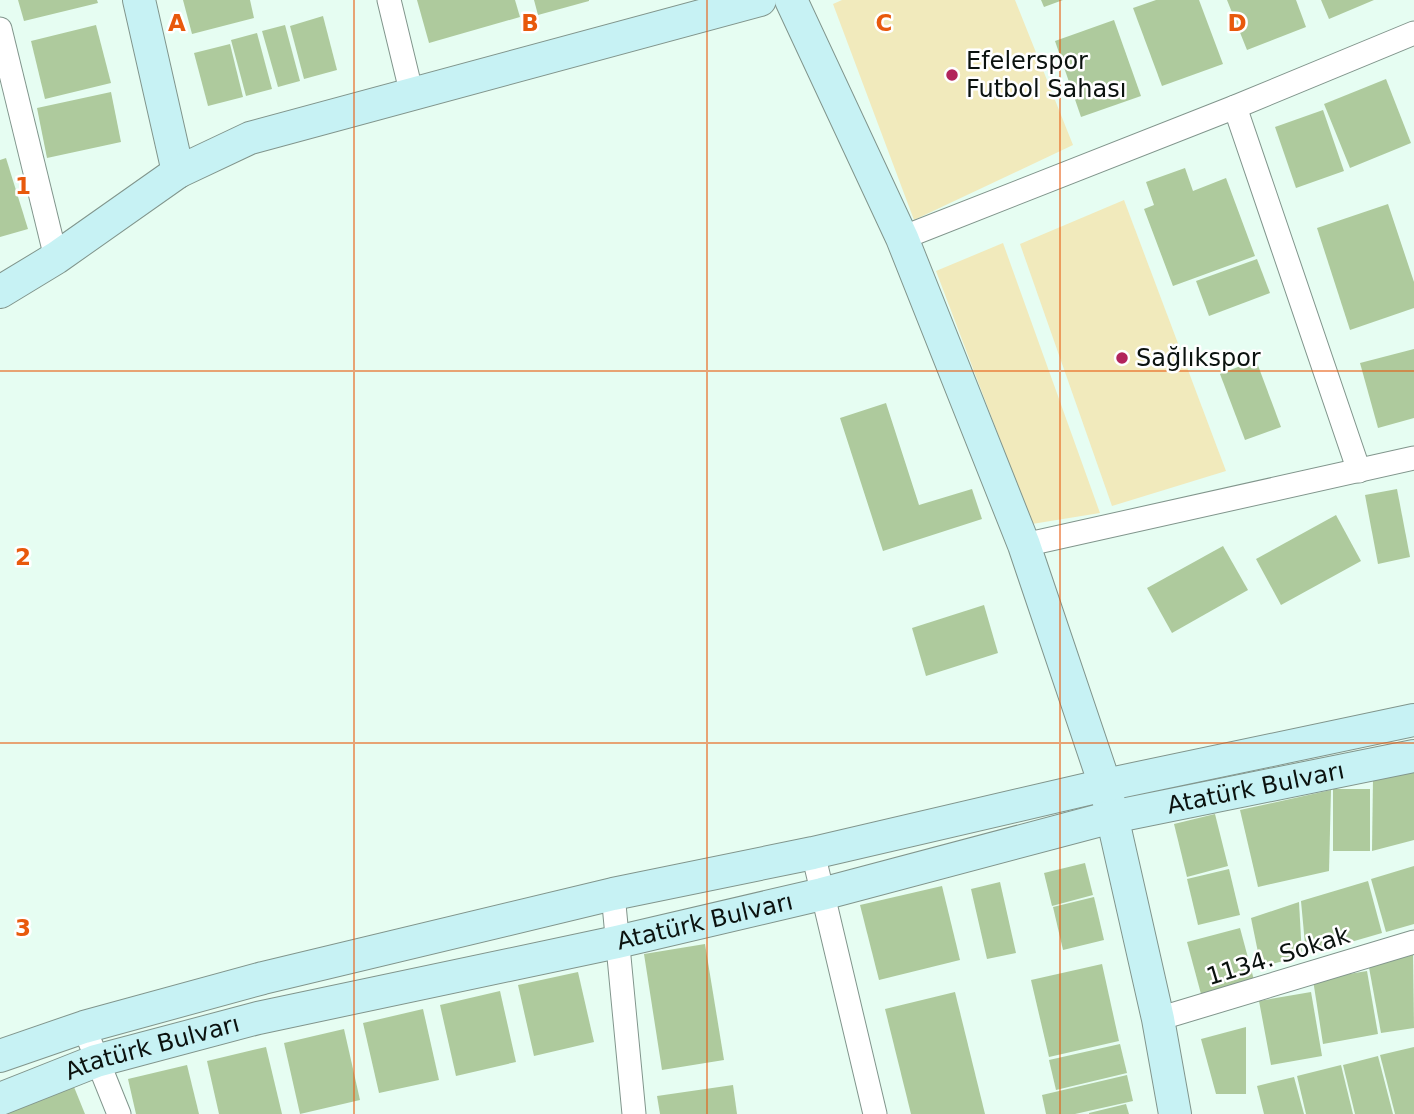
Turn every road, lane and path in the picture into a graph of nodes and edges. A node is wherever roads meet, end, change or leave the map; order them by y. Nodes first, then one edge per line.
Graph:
1 (139, 0) edge
2 (390, 0) edge
3 (760, 0) edge
4 (791, 0) edge
5 (0, 29) edge
6 (1414, 33) edge
7 (412, 95) junction
8 (1235, 107) junction
9 (178, 172) junction
10 (902, 238) junction
11 (56, 258) junction
12 (0, 292) edge
13 (1414, 458) edge
14 (1359, 471) junction
15 (1024, 545) junction
16 (1414, 720) edge
17 (1414, 756) edge
18 (1105, 785) junction
19 (1112, 817) junction
20 (813, 853) junction
21 (613, 894) junction
22 (822, 894) junction
23 (617, 942) junction
24 (1414, 942) edge
25 (1157, 1019) junction
26 (84, 1027) junction
27 (0, 1056) edge
28 (96, 1061) junction
29 (0, 1099) edge
30 (119, 1114) edge
31 (634, 1114) edge
32 (875, 1114) edge
33 (1175, 1114) edge

1 - 9 main road
2 - 7 street
3 - 7 main road
4 - 10 main road
5 - 11 street
6 - 8 street
7 - 9 main road
8 - 10 street
8 - 14 street
9 - 11 main road
10 - 15 main road
11 - 12 main road
13 - 14 street
14 - 15 street
15 - 18 main road
16 - 18 main road, Atatürk Bulvarı
17 - 19 main road, Atatürk Bulvarı
18 - 19 main road
18 - 20 main road, Atatürk Bulvarı
19 - 22 main road, Atatürk Bulvarı
19 - 25 main road
20 - 21 main road, Atatürk Bulvarı
20 - 22 street
21 - 23 street
21 - 26 main road, Atatürk Bulvarı
22 - 23 main road, Atatürk Bulvarı
22 - 32 street
23 - 28 main road, Atatürk Bulvarı
23 - 31 street
24 - 25 street, 1134. Sokak
25 - 33 main road
26 - 27 main road, Atatürk Bulvarı
26 - 28 street
28 - 29 main road, Atatürk Bulvarı
28 - 30 street

